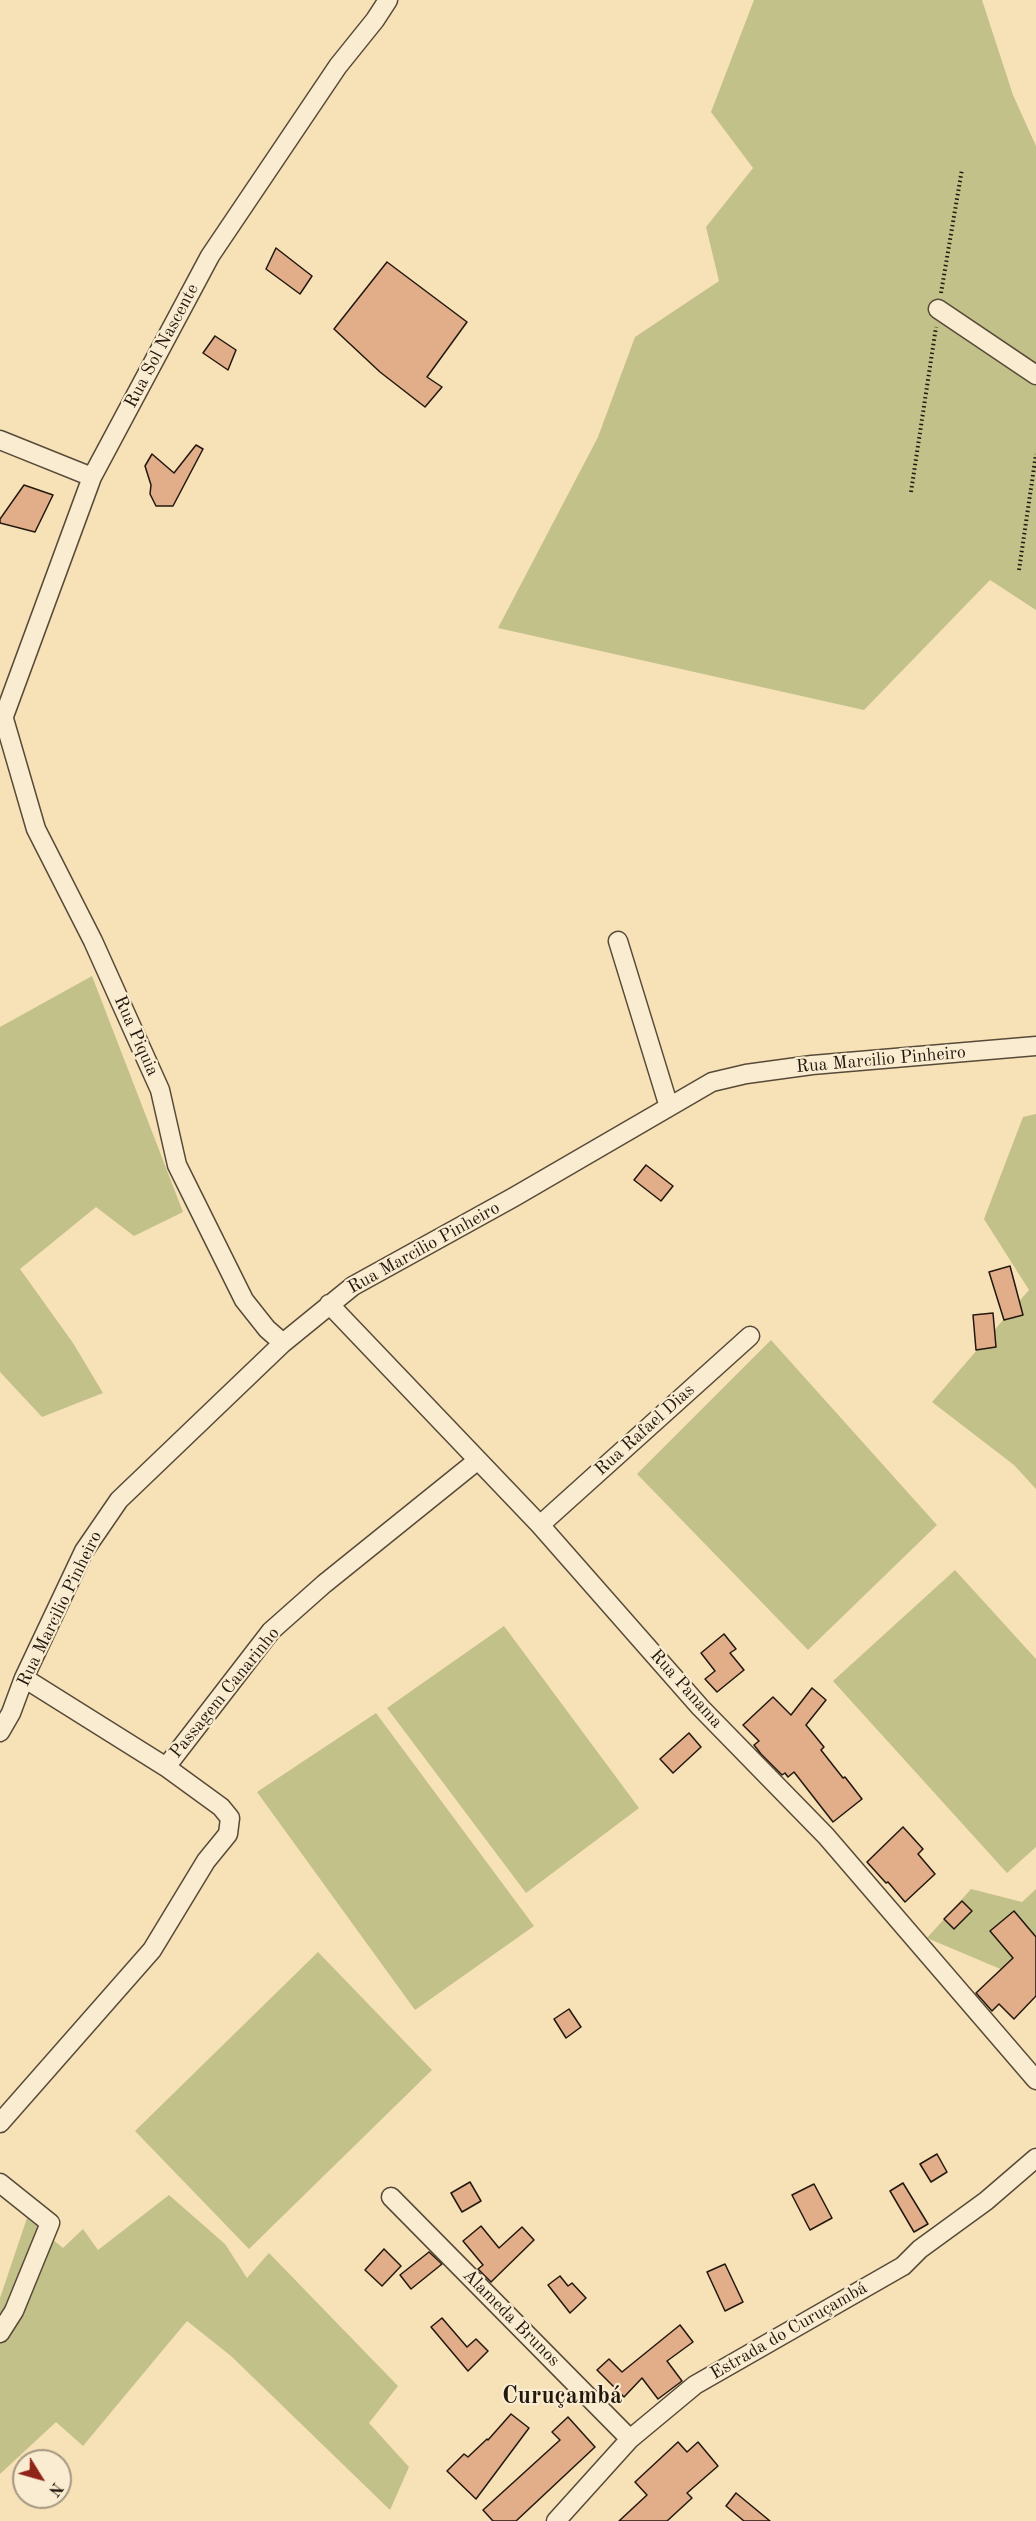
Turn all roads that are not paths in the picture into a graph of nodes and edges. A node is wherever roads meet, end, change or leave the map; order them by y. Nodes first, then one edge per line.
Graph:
1 (388, 0) edge
2 (938, 309) dead end
3 (1036, 375) edge
4 (0, 440) edge
5 (92, 477) junction
6 (2, 723) edge
7 (618, 941) dead end
8 (1036, 1046) edge
9 (669, 1107) junction
10 (329, 1304) junction
11 (750, 1336) dead end
12 (283, 1343) junction
13 (478, 1460) junction
14 (540, 1525) junction
15 (24, 1678) junction
16 (0, 1732) edge
17 (166, 1767) junction
18 (1036, 2080) edge
19 (0, 2123) edge
20 (1036, 2158) edge
21 (0, 2183) edge
22 (391, 2197) dead end
23 (0, 2333) edge
24 (630, 2439) junction
25 (556, 2521) edge

1 - 5 street, Rua Sol Nascente
2 - 3 street
4 - 5 street
5 - 6 street, Rua Sol Nascente
6 - 12 street, Rua Piquia
7 - 9 street
8 - 9 street, Rua Marcilio Pinheiro
9 - 10 street, Rua Marcilio Pinheiro
10 - 12 street, Rua Marcilio Pinheiro
10 - 13 street, Rua Panama
11 - 14 street, Rua Rafael Dias
12 - 15 street, Rua Marcilio Pinheiro
13 - 14 street, Rua Panama
13 - 17 street, Passagem Canarinho
14 - 18 street, Rua Panama
15 - 16 street, Rua Marcilio Pinheiro
15 - 17 street
17 - 19 street, Passagem Canarinho
20 - 24 street, Estrada do Curuçambá
21 - 23 street
22 - 24 street, Alameda Brunos
24 - 25 street, Estrada do Curuçambá

